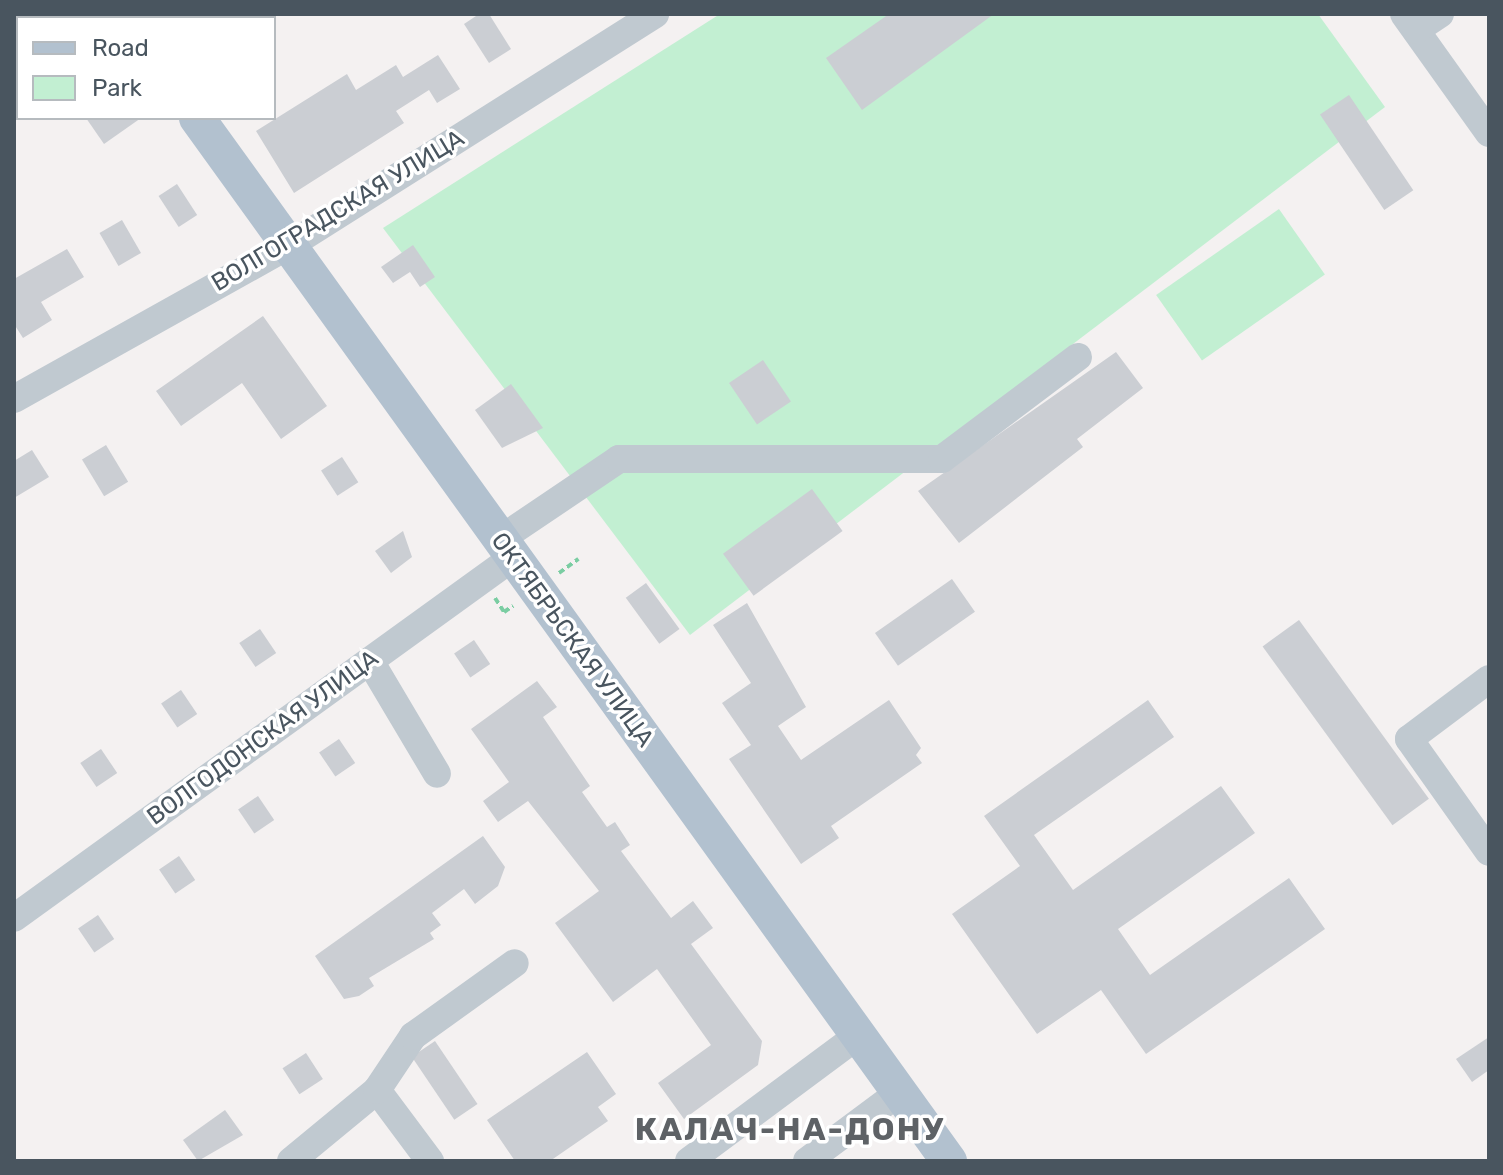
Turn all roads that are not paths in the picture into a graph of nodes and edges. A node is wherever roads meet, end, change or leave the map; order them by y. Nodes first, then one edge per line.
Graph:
1 (655, 14) edge
2 (1440, 14) edge
3 (1410, 22) edge
4 (198, 120) edge
5 (1489, 133) edge
6 (290, 245) junction
7 (1078, 357) dead end
8 (14, 399) edge
9 (506, 549) junction
10 (370, 661) junction
11 (1489, 679) edge
12 (437, 774) dead end
13 (1489, 852) edge
14 (14, 918) edge
15 (515, 963) dead end
16 (860, 1034) junction
17 (377, 1090) junction
18 (900, 1092) junction
19 (291, 1161) edge
20 (430, 1161) edge
21 (689, 1161) edge
22 (807, 1161) edge
23 (949, 1161) edge

1 - 6 street, ВОЛГОГРАДСКАЯ УЛИЦА
2 - 3 street
3 - 5 street
4 - 6 main road, ОКТЯБРЬСКАЯ УЛИЦА
6 - 8 street, ВОЛГОГРАДСКАЯ УЛИЦА
6 - 9 main road, ОКТЯБРЬСКАЯ УЛИЦА
7 - 9 street, ВОЛГОДОНСКАЯ УЛИЦА
9 - 10 street, ВОЛГОДОНСКАЯ УЛИЦА
9 - 16 main road, ОКТЯБРЬСКАЯ УЛИЦА
10 - 12 street
10 - 14 street, ВОЛГОДОНСКАЯ УЛИЦА
11 - 13 street
15 - 17 street
16 - 18 main road, ОКТЯБРЬСКАЯ УЛИЦА
16 - 21 street
17 - 19 street
17 - 20 street
18 - 22 street
18 - 23 main road, ОКТЯБРЬСКАЯ УЛИЦА

